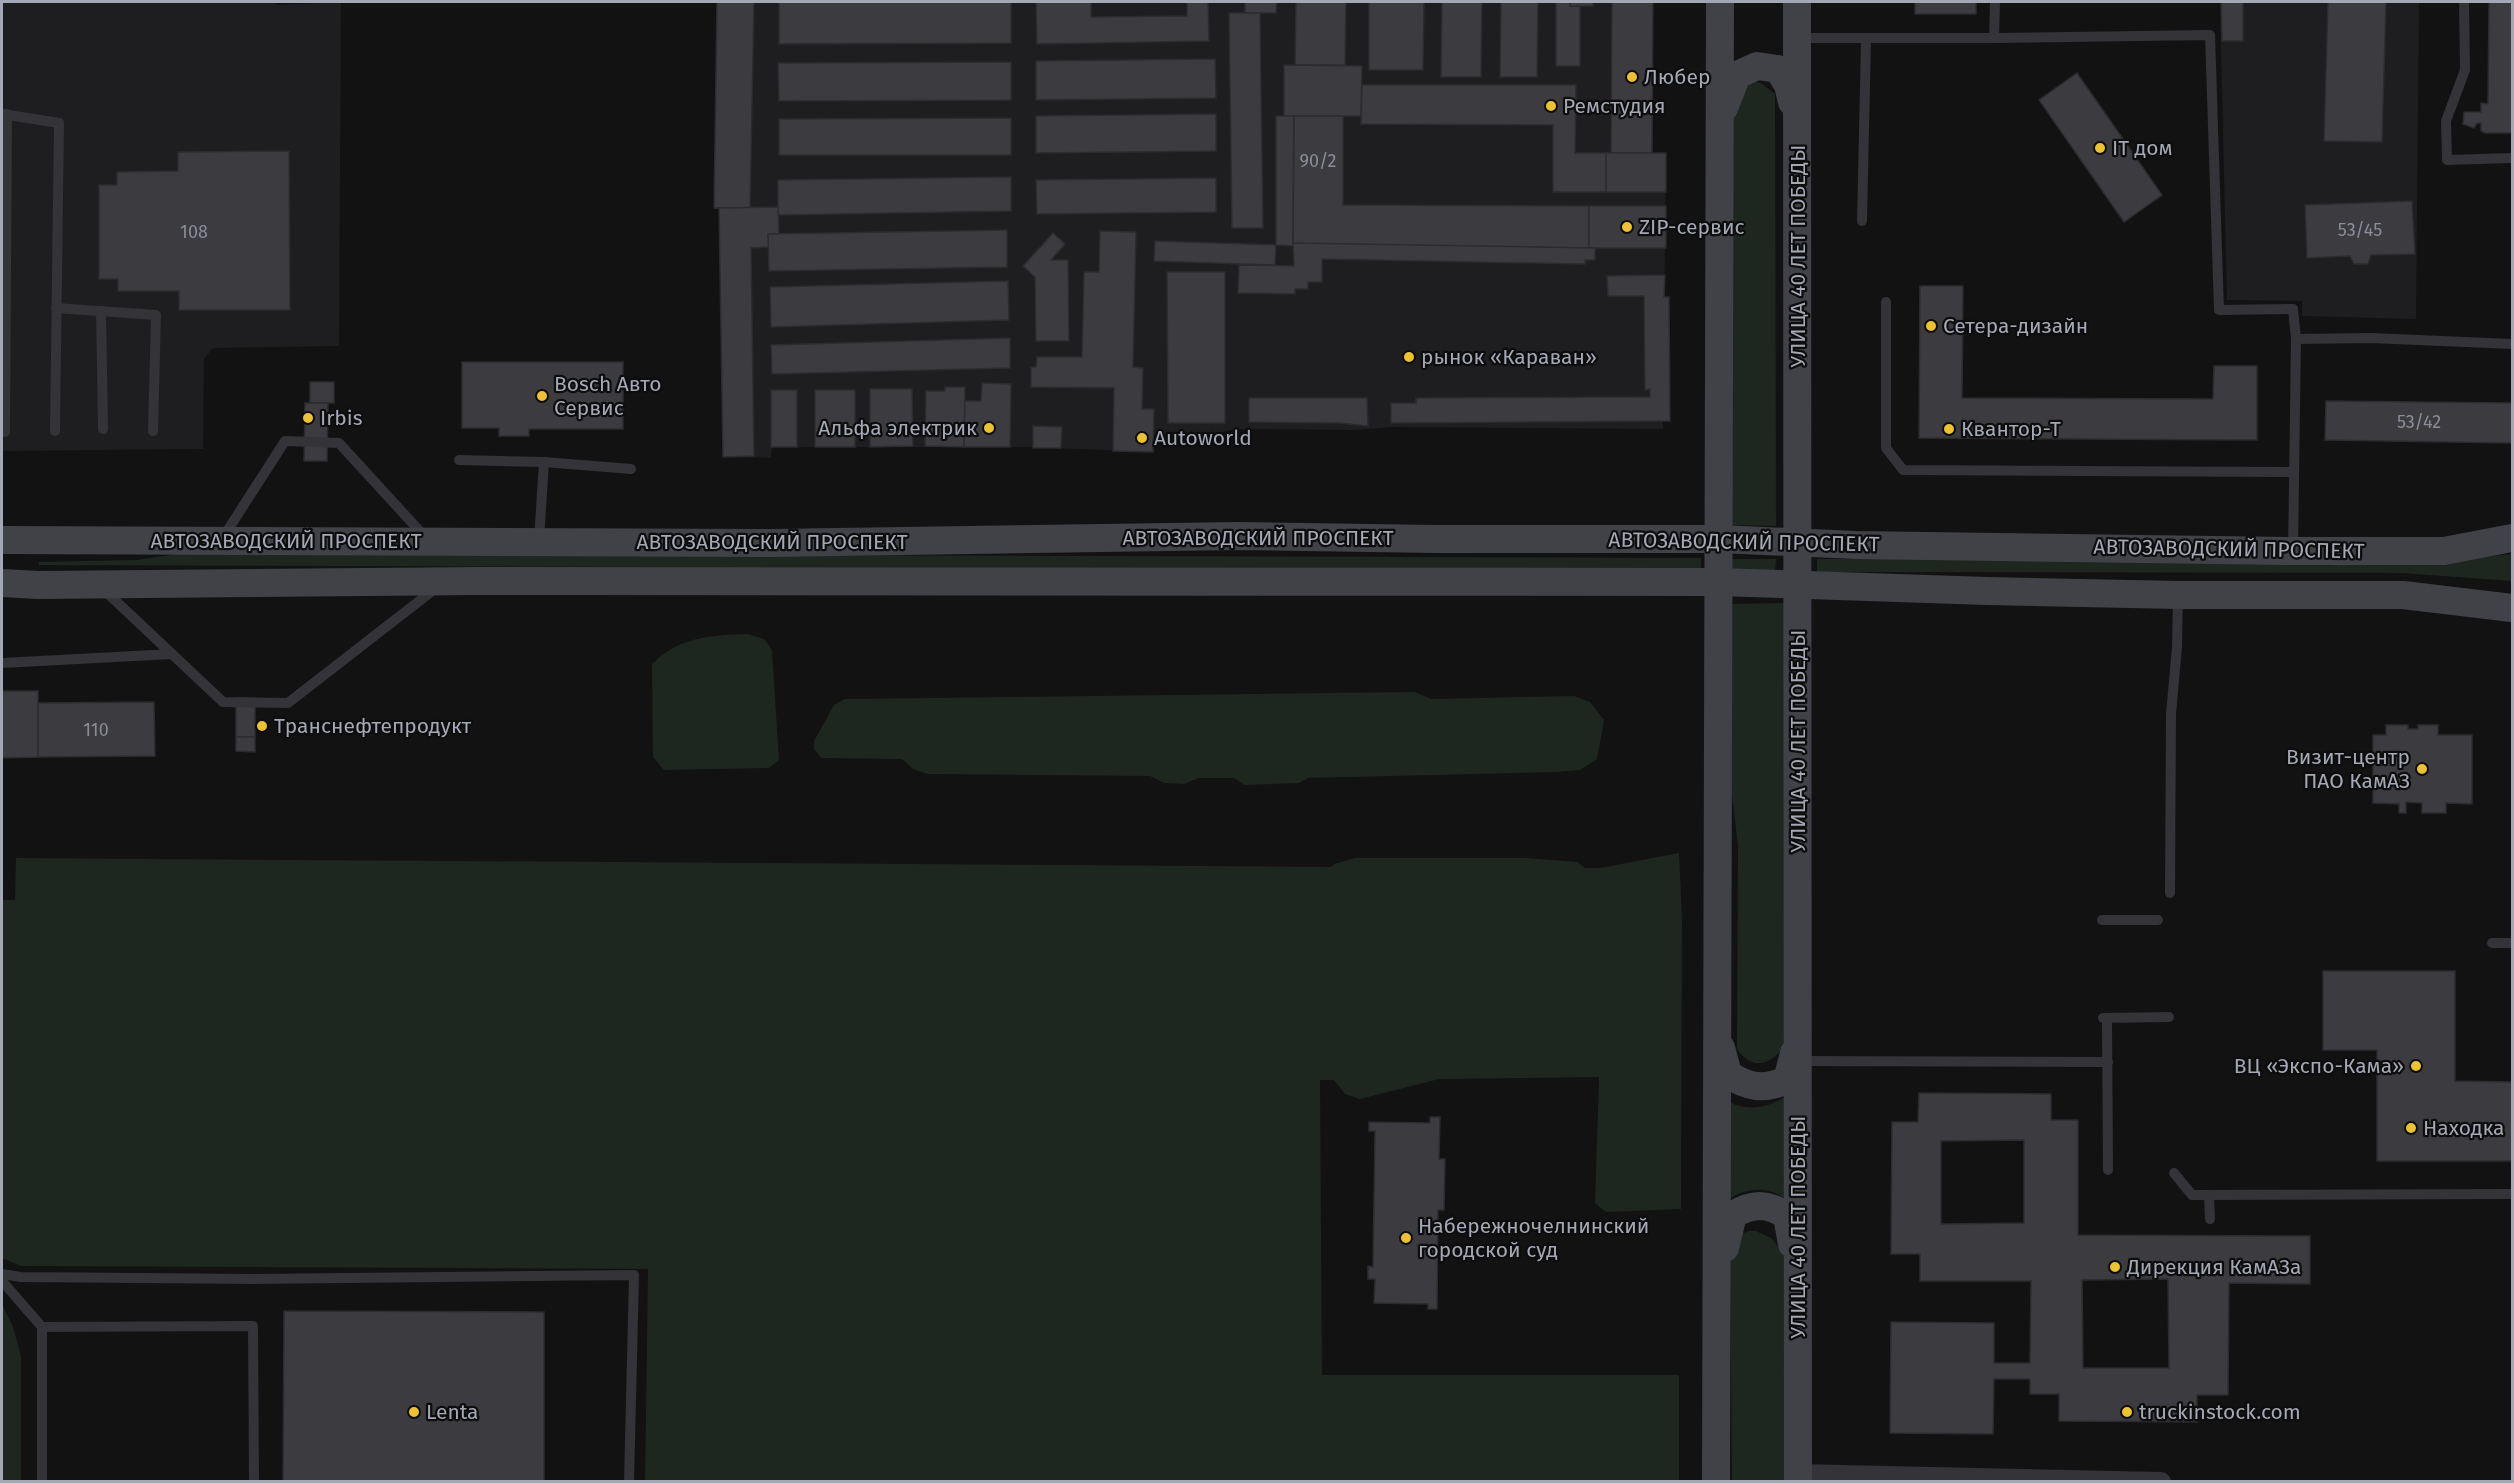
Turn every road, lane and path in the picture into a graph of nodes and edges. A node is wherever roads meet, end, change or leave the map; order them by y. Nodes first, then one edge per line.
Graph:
1 (1720, 2) edge
2 (1797, 2) edge
3 (1995, 2) edge
4 (2464, 2) edge
5 (1797, 38) junction
6 (1994, 38) junction
7 (1866, 40) junction
8 (4, 114) edge
9 (1720, 120) junction
10 (1798, 122) junction
11 (2512, 158) edge
12 (1862, 221) dead end
13 (1886, 302) dead end
14 (56, 308) junction
15 (101, 311) junction
16 (2296, 339) junction
17 (2512, 344) edge
18 (103, 429) dead end
19 (55, 431) dead end
20 (153, 431) dead end
21 (5, 432) dead end
22 (459, 460) dead end
23 (544, 462) junction
24 (632, 469) dead end
25 (2294, 472) junction
26 (1720, 538) junction
27 (2512, 538) edge
28 (2, 540) edge
29 (221, 540) junction
30 (428, 540) junction
31 (52, 541) junction
32 (1798, 542) junction
33 (479, 543) junction
34 (539, 543) junction
35 (2293, 551) junction
36 (478, 580) junction
37 (445, 581) junction
38 (1719, 582) junction
39 (2, 583) edge
40 (97, 583) junction
41 (1798, 584) junction
42 (38, 585) junction
43 (2178, 595) junction
44 (2512, 608) edge
45 (172, 654) junction
46 (2, 663) edge
47 (2170, 893) dead end
48 (2102, 920) dead end
49 (2158, 920) dead end
50 (2492, 943) dead end
51 (2512, 943) edge
52 (2169, 1017) dead end
53 (1718, 1034) junction
54 (1798, 1047) junction
55 (2108, 1062) junction
56 (2109, 1170) dead end
57 (2174, 1173) dead end
58 (2512, 1194) edge
59 (2209, 1195) junction
60 (2210, 1219) dead end
61 (2, 1274) edge
62 (2, 1281) edge
63 (1717, 1282) junction
64 (1798, 1282) junction
65 (42, 1327) junction
66 (1798, 1478) edge
67 (42, 1482) edge
68 (254, 1482) edge
69 (629, 1482) edge
70 (1716, 1482) edge
71 (2161, 1482) edge

1 - 9 street
2 - 5 street, УЛИЦА 40 ЛЕТ ПОБЕДЫ
3 - 6 lane
4 - 11 lane
5 - 7 lane
5 - 10 street, УЛИЦА 40 ЛЕТ ПОБЕДЫ
6 - 7 lane
6 - 16 lane
7 - 12 lane
8 - 14 lane
8 - 21 lane
9 - 10 street
9 - 26 street
10 - 32 street, УЛИЦА 40 ЛЕТ ПОБЕДЫ
13 - 25 lane
14 - 15 lane
14 - 19 lane
15 - 18 lane
15 - 20 lane
16 - 17 lane
16 - 25 lane
22 - 23 lane
23 - 24 lane
23 - 34 lane
25 - 35 lane
26 - 32 street, АВТОЗАВОДСКИЙ ПРОСПЕКТ
26 - 34 street, АВТОЗАВОДСКИЙ ПРОСПЕКТ
26 - 38 street
27 - 35 street, АВТОЗАВОДСКИЙ ПРОСПЕКТ
28 - 31 street, АВТОЗАВОДСКИЙ ПРОСПЕКТ
29 - 30 street, АВТОЗАВОДСКИЙ ПРОСПЕКТ
29 - 30 lane
29 - 31 street, АВТОЗАВОДСКИЙ ПРОСПЕКТ
30 - 33 street, АВТОЗАВОДСКИЙ ПРОСПЕКТ
31 - 42 street
32 - 35 street, АВТОЗАВОДСКИЙ ПРОСПЕКТ
32 - 41 street, УЛИЦА 40 ЛЕТ ПОБЕДЫ
33 - 34 street, АВТОЗАВОДСКИЙ ПРОСПЕКТ
33 - 36 street
36 - 37 street, АВТОЗАВОДСКИЙ ПРОСПЕКТ
36 - 38 street, АВТОЗАВОДСКИЙ ПРОСПЕКТ
37 - 40 street, АВТОЗАВОДСКИЙ ПРОСПЕКТ
37 - 45 lane
38 - 41 street, АВТОЗАВОДСКИЙ ПРОСПЕКТ
38 - 53 street
39 - 42 street, АВТОЗАВОДСКИЙ ПРОСПЕКТ
40 - 42 street, АВТОЗАВОДСКИЙ ПРОСПЕКТ
40 - 45 lane
41 - 43 street, АВТОЗАВОДСКИЙ ПРОСПЕКТ
41 - 54 street, УЛИЦА 40 ЛЕТ ПОБЕДЫ
43 - 44 street, АВТОЗАВОДСКИЙ ПРОСПЕКТ
43 - 47 lane
45 - 46 lane
48 - 49 lane
50 - 51 lane
52 - 55 lane
53 - 54 street
53 - 63 street
54 - 55 lane
54 - 64 street, УЛИЦА 40 ЛЕТ ПОБЕДЫ
55 - 56 lane
57 - 59 lane
58 - 59 lane
59 - 60 lane
61 - 69 lane
62 - 65 lane
63 - 64 street
63 - 70 street
64 - 66 street, УЛИЦА 40 ЛЕТ ПОБЕДЫ
65 - 67 lane
65 - 68 lane
66 - 71 street

